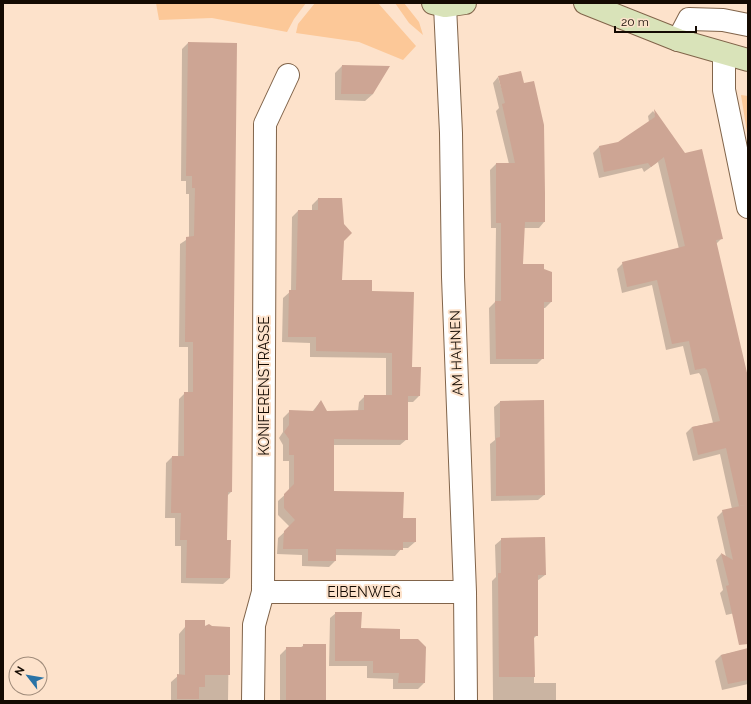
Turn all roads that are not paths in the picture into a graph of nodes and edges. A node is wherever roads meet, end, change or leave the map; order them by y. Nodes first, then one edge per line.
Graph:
1 (586, 3) edge
2 (448, 4) edge
3 (748, 25) edge
4 (678, 40) junction
5 (724, 54) junction
6 (748, 60) edge
7 (288, 75) dead end
8 (744, 175) edge
9 (748, 207) edge
10 (263, 592) junction
11 (465, 592) junction
12 (253, 701) edge
13 (466, 701) edge

1 - 4 main road
2 - 11 street, AM HAHNEN
3 - 4 street
4 - 5 main road
5 - 6 main road
5 - 8 street
7 - 10 street, KONIFERENSTRASSE
8 - 9 street
10 - 11 street, EIBENWEG
10 - 12 street, KONIFERENSTRASSE
11 - 13 street, AM HAHNEN

